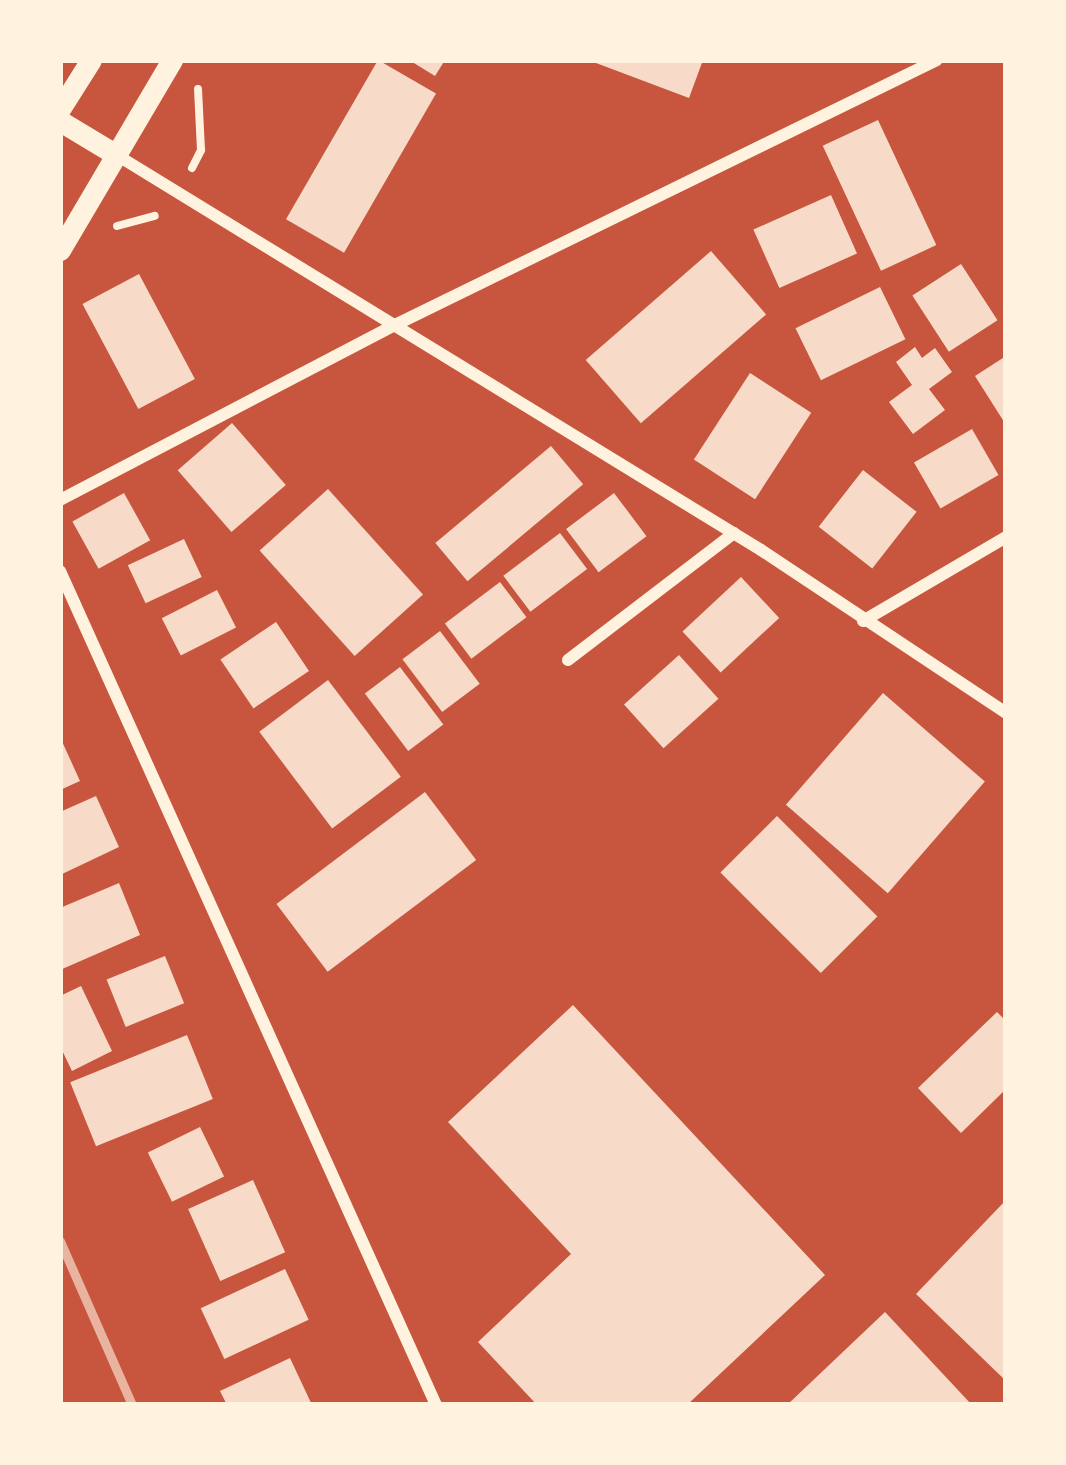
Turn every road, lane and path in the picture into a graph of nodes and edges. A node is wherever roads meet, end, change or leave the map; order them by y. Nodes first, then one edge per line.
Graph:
1 (91, 60) edge
2 (172, 60) edge
3 (937, 60) edge
4 (60, 109) edge
5 (60, 121) edge
6 (115, 154) junction
7 (60, 250) edge
8 (395, 325) junction
9 (60, 500) edge
10 (734, 533) junction
11 (1006, 537) edge
12 (60, 571) edge
13 (863, 621) junction
14 (568, 660) dead end
15 (1006, 713) edge
16 (436, 1405) edge

1 - 4 street
2 - 6 street
3 - 8 street
5 - 6 street
6 - 7 street
6 - 8 street
8 - 9 street
8 - 10 street
10 - 13 street
10 - 14 street
11 - 13 street
12 - 16 street
13 - 15 street

